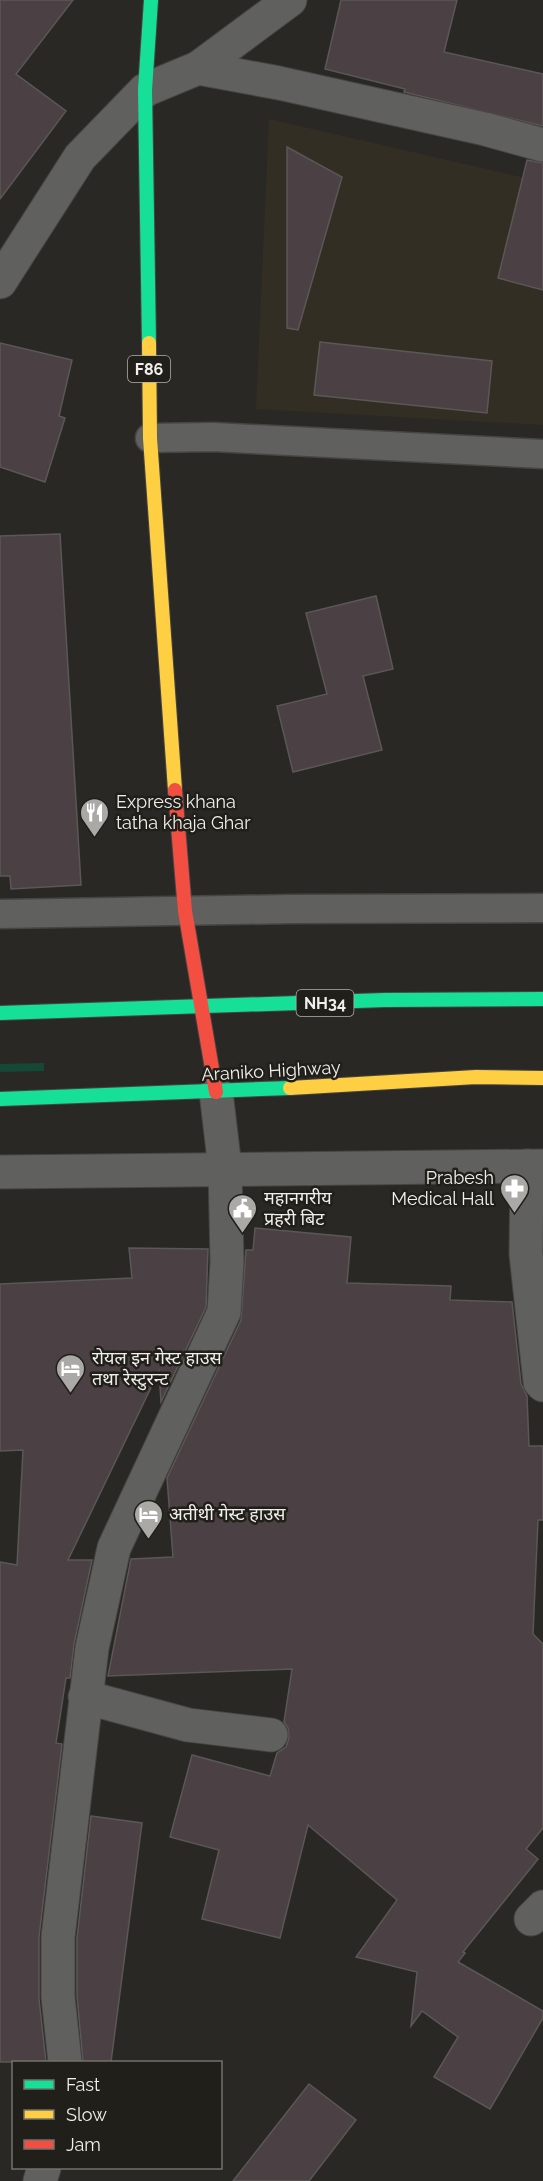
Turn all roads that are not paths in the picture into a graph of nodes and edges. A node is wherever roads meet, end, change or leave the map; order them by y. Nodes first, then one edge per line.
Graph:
1 (151, 0) edge
2 (290, 0) edge
3 (198, 68) junction
4 (145, 90) junction
5 (543, 145) edge
6 (0, 282) edge
7 (150, 438) junction
8 (543, 454) edge
9 (543, 908) edge
10 (185, 911) junction
11 (0, 914) edge
12 (543, 999) edge
13 (202, 1008) junction
14 (0, 1013) edge
15 (543, 1078) edge
16 (216, 1092) junction
17 (0, 1099) edge
18 (535, 1166) edge
19 (225, 1168) junction
20 (0, 1172) edge
21 (543, 1385) edge
22 (85, 1697) junction
23 (271, 1736) dead end
24 (65, 2061) edge

1 - 4 main road, F86
2 - 3 street
3 - 4 street
3 - 5 street
4 - 6 street
4 - 7 main road, F86
7 - 8 lane
7 - 10 main road, F86
9 - 10 lane
10 - 11 lane
10 - 13 main road
12 - 13 main road, NH34
13 - 14 main road, NH34
13 - 16 main road
15 - 16 main road, Araniko Highway
16 - 17 main road, Araniko Highway
16 - 19 street
18 - 19 street
18 - 21 street
19 - 20 street
19 - 22 street
22 - 23 street
22 - 24 street

